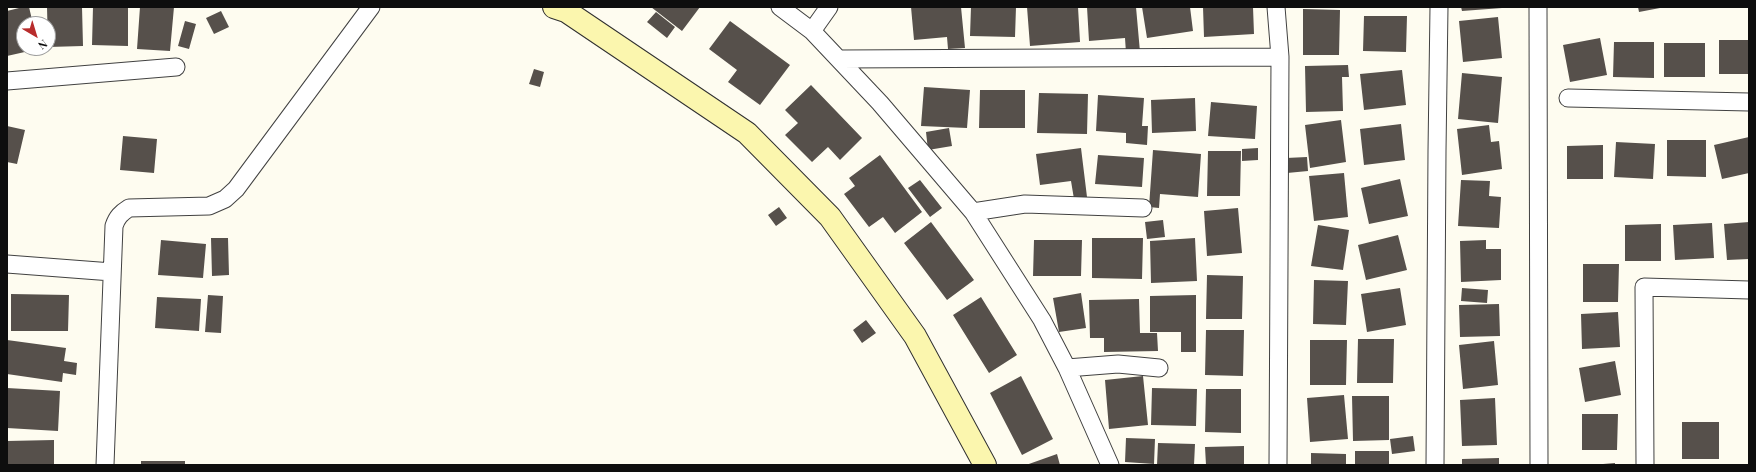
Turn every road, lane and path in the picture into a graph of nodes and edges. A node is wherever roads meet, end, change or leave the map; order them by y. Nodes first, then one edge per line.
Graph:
1 (371, 7) edge
2 (780, 7) edge
3 (829, 7) edge
4 (1276, 7) edge
5 (1439, 7) edge
6 (1538, 7) edge
7 (563, 8) edge
8 (812, 31) junction
9 (1280, 57) junction
10 (839, 59) junction
11 (176, 67) dead end
12 (7, 81) edge
13 (1568, 98) dead end
14 (1749, 102) edge
15 (1143, 208) dead end
16 (974, 212) junction
17 (7, 264) edge
18 (112, 272) junction
19 (1749, 290) edge
20 (1067, 368) junction
21 (1159, 368) dead end
22 (105, 465) edge
23 (984, 465) edge
24 (1110, 465) edge
25 (1278, 465) edge
26 (1435, 465) edge
27 (1539, 465) edge
28 (1645, 465) edge

1 - 18 street
2 - 8 street
3 - 8 street
4 - 9 street
5 - 26 street
6 - 27 street
7 - 23 street
8 - 10 street
9 - 10 street
9 - 25 street
10 - 16 street
11 - 12 street
13 - 14 street
15 - 16 street
16 - 20 street
17 - 18 street
18 - 22 street
19 - 28 street
20 - 21 street
20 - 24 street

